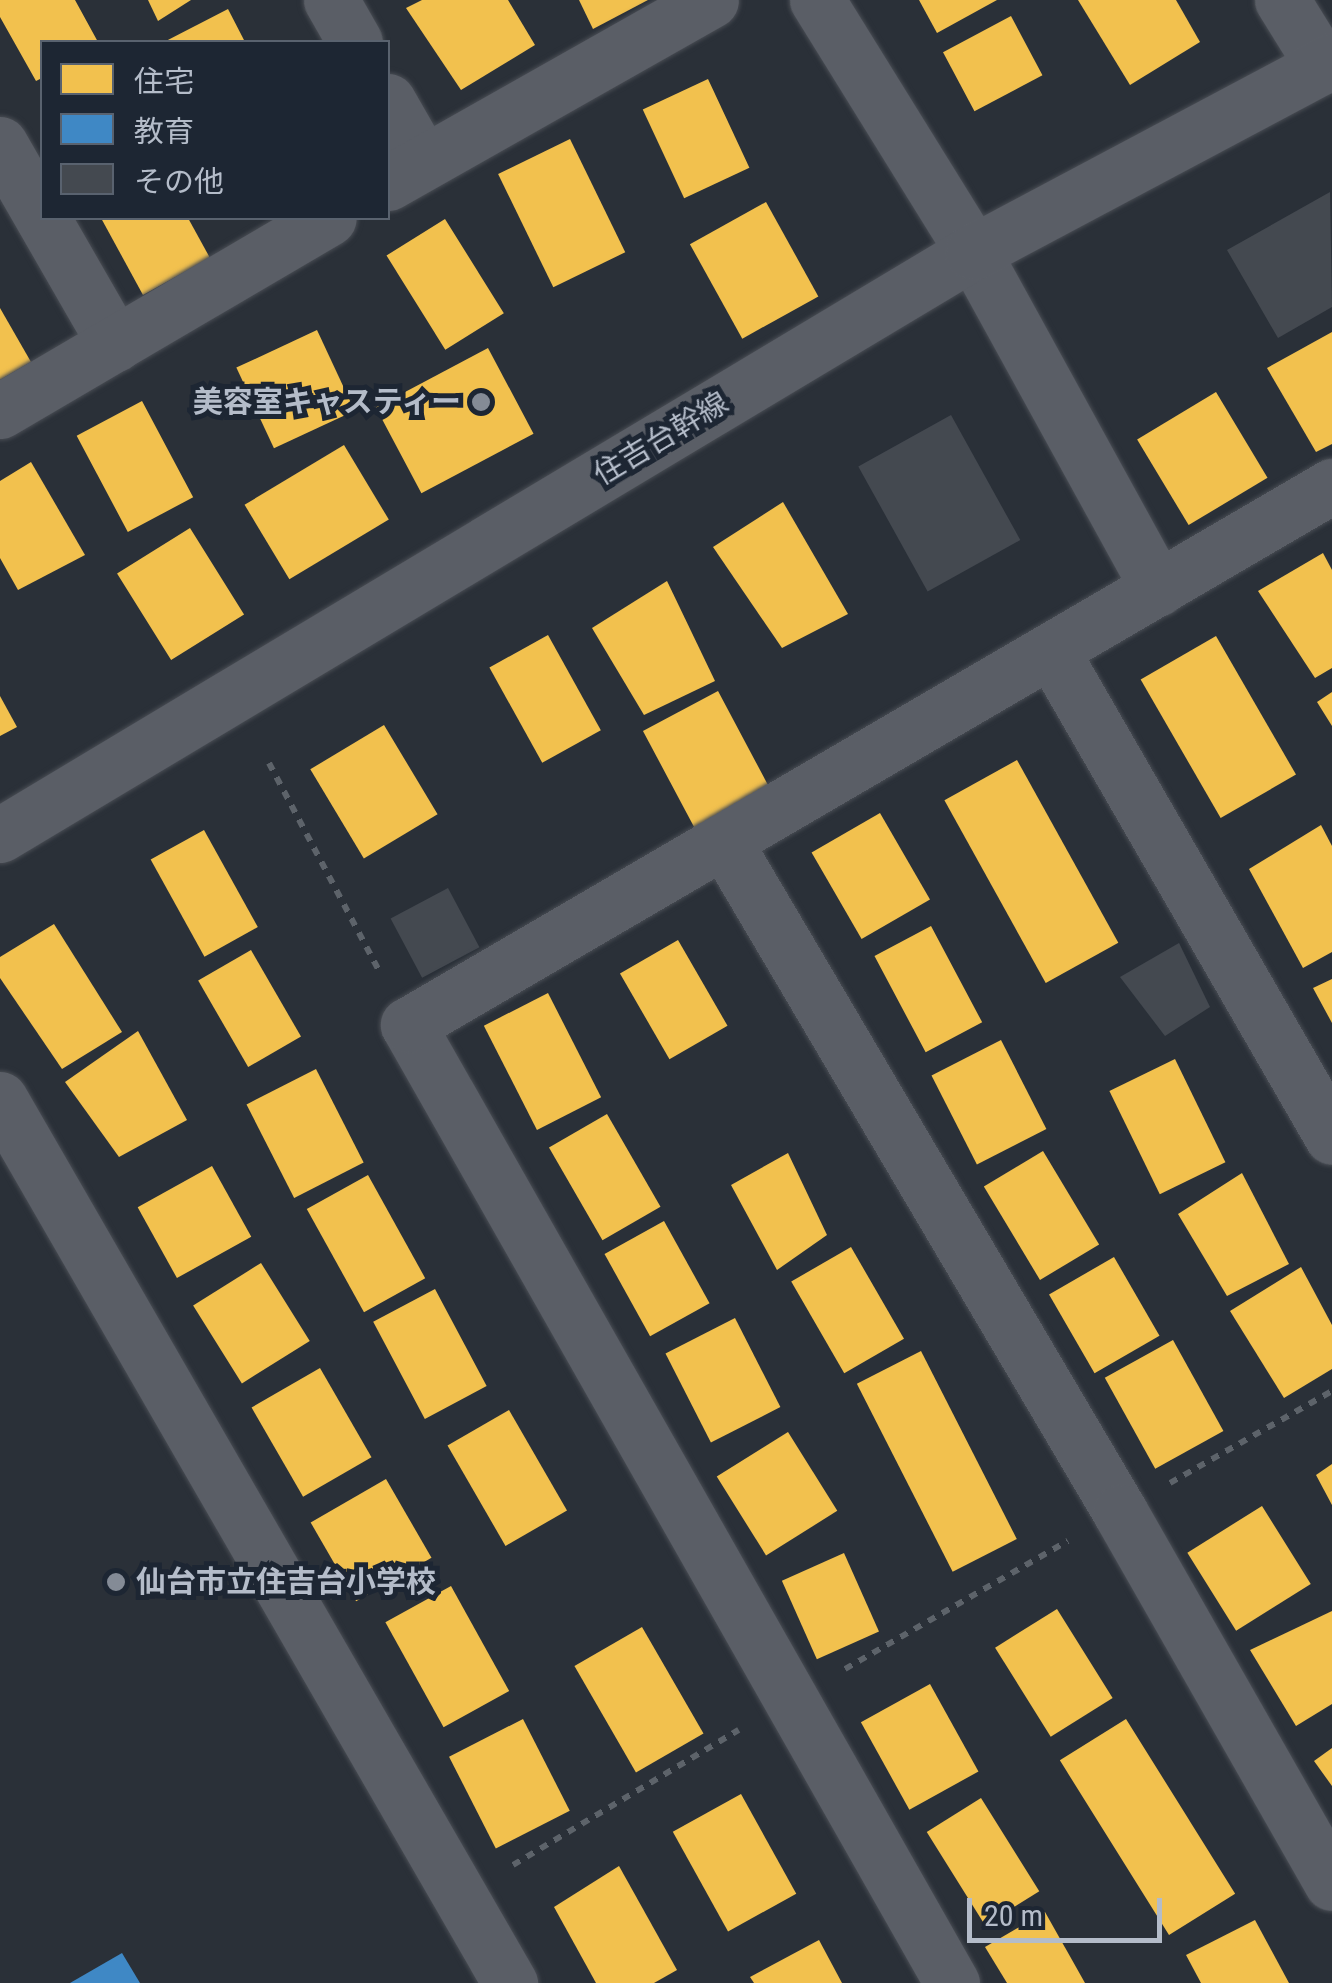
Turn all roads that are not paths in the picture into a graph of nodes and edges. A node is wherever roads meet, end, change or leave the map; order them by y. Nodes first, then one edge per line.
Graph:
1 (331, 0) edge
2 (711, 0) edge
3 (817, 0) edge
4 (1282, 0) edge
5 (354, 40) edge
6 (1328, 64) edge
7 (390, 109) edge
8 (0, 144) edge
9 (405, 173) edge
10 (40, 214) edge
11 (44, 220) edge
12 (326, 220) edge
13 (974, 252) junction
14 (115, 344) junction
15 (0, 412) edge
16 (1332, 486) edge
17 (1158, 588) junction
18 (1051, 650) junction
19 (0, 835) edge
20 (724, 841) junction
21 (0, 1099) edge
22 (1332, 1137) edge
23 (1332, 1884) edge
24 (510, 1983) edge
25 (952, 1983) edge

1 - 5 street
2 - 9 street
3 - 13 street
4 - 6 street
6 - 13 street, 住吉台幹線
7 - 9 street
8 - 10 street
11 - 14 street
12 - 14 street
13 - 17 street
13 - 19 street, 住吉台幹線
14 - 15 street
16 - 17 street
17 - 18 street
18 - 20 street
18 - 22 street
20 - 23 street
20 - 25 street
21 - 24 street

